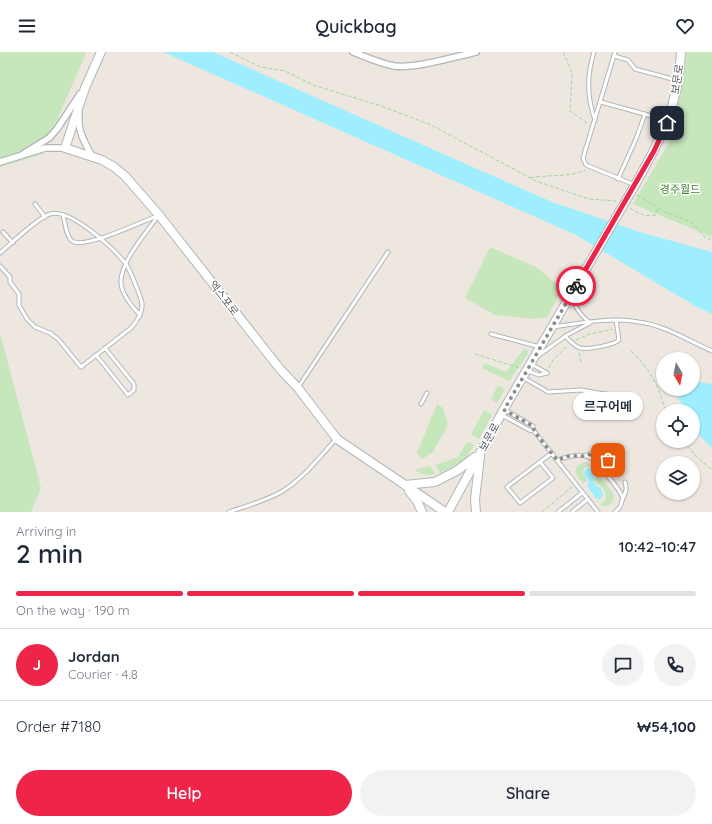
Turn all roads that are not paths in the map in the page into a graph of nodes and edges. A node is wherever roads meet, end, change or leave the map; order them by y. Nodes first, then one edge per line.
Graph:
1 (101, 52) edge
2 (352, 52) edge
3 (476, 52) edge
4 (594, 52) edge
5 (615, 52) edge
6 (680, 52) edge
7 (614, 56) junction
8 (678, 81) junction
9 (85, 88) junction
10 (601, 102) junction
11 (645, 114) junction
12 (595, 120) junction
13 (668, 121) junction
14 (65, 148) junction
15 (23, 154) junction
16 (92, 156) junction
17 (0, 162) edge
18 (618, 179) junction
19 (633, 188) junction
20 (35, 204) dead end
21 (63, 215) junction
22 (159, 215) junction
23 (45, 217) junction
24 (3, 232) dead end
25 (100, 239) junction
26 (13, 243) junction
27 (388, 252) dead end
28 (0, 254) edge
29 (125, 263) junction
30 (0, 266) edge
31 (574, 290) junction
32 (140, 315) junction
33 (616, 320) junction
34 (590, 322) junction
35 (552, 327) junction
36 (491, 334) dead end
37 (565, 336) junction
38 (540, 347) junction
39 (105, 348) junction
40 (712, 351) edge
41 (96, 355) junction
42 (528, 368) junction
43 (298, 388) junction
44 (427, 393) dead end
45 (421, 404) dead end
46 (502, 412) junction
47 (620, 416) dead end
48 (337, 439) junction
49 (481, 451) junction
50 (552, 453) junction
51 (585, 456) junction
52 (557, 460) junction
53 (608, 460) dead end
54 (540, 462) junction
55 (625, 482) dead end
56 (405, 485) junction
57 (582, 492) junction
58 (623, 498) junction
59 (588, 499) junction
60 (229, 512) edge
61 (422, 512) edge
62 (447, 512) edge
63 (476, 512) edge
64 (558, 512) edge
65 (572, 512) edge
66 (598, 512) edge
67 (615, 512) edge

1 - 9 main road
2 - 3 street
4 - 12 lane
5 - 7 lane
6 - 8 main road, 보문로
7 - 8 lane
7 - 10 lane
8 - 13 main road, 보문로
9 - 14 main road
9 - 15 street
9 - 16 street
10 - 11 lane
10 - 12 lane
11 - 13 lane
11 - 18 lane
12 - 18 lane
13 - 19 main road, 보문로
14 - 15 street
14 - 16 main road, 엑스포로
15 - 17 street
16 - 22 main road, 엑스포로
18 - 19 lane
19 - 31 main road, 보문로, bridge
20 - 23 lane
21 - 23 lane
21 - 25 lane
21 - 25 lane
22 - 25 lane
22 - 29 lane
22 - 43 main road, 엑스포로
23 - 26 lane
24 - 26 lane
25 - 29 lane
26 - 28 lane
27 - 43 lane
29 - 32 lane
29 - 32 lane
30 - 41 lane
31 - 34 lane
31 - 35 main road, 보문로
32 - 39 lane
33 - 34 lane
33 - 37 lane
33 - 40 lane
34 - 35 lane
34 - 37 lane
35 - 38 main road, 보문로
36 - 38 lane
37 - 42 lane
38 - 42 main road, 보문로
39 - 41 lane
39 - 41 lane
42 - 42 lane
42 - 46 main road, 보문로
42 - 47 lane
43 - 48 main road, 엑스포로
44 - 45 lane
46 - 49 main road, 보문로
46 - 50 lane
48 - 56 main road, 엑스포로
48 - 60 lane
49 - 56 main road
49 - 62 main road, 보문로
49 - 63 main road
50 - 52 lane
50 - 54 lane
51 - 52 lane
51 - 53 lane
51 - 58 lane
52 - 57 lane
54 - 54 lane
55 - 58 lane
56 - 61 main road
56 - 62 main road, 엑스포로
57 - 59 lane
57 - 64 lane
58 - 67 lane
59 - 65 lane
59 - 66 lane

